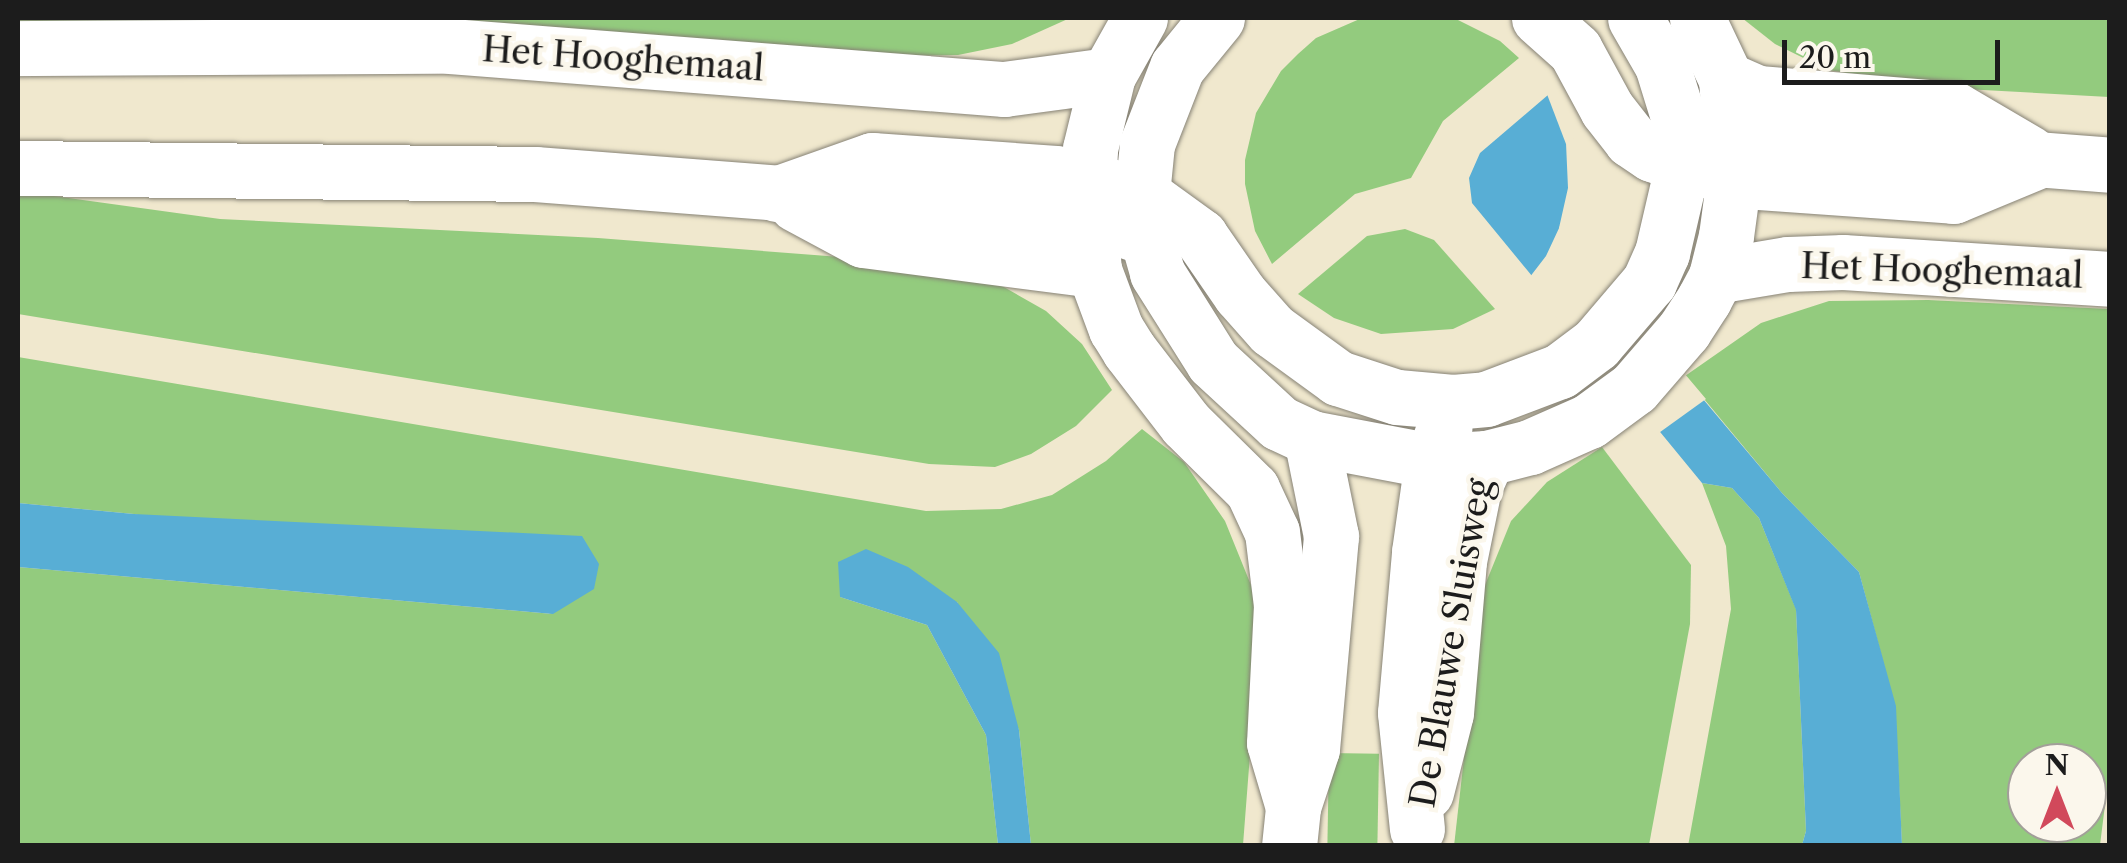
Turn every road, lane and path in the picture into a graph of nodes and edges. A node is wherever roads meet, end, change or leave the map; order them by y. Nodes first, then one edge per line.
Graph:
1 (1140, 18) edge
2 (1217, 18) edge
3 (1539, 18) edge
4 (1635, 18) edge
5 (1701, 24) edge
6 (18, 48) edge
7 (1108, 74) junction
8 (1726, 79) junction
9 (1679, 142) junction
10 (1733, 155) junction
11 (2040, 160) junction
12 (2110, 164) edge
13 (18, 168) edge
14 (776, 194) junction
15 (1144, 216) junction
16 (1090, 223) junction
17 (1716, 276) junction
18 (2110, 278) edge
19 (1452, 402) junction
20 (1311, 438) junction
21 (1487, 458) junction
22 (1432, 461) junction
23 (1291, 826) edge
24 (1416, 837) edge

1 - 7 main road
2 - 15 main road
3 - 9 main road
4 - 9 main road
5 - 8 main road
6 - 7 main road, Het Hooghemaal
7 - 16 main road
8 - 10 main road
8 - 11 main road
9 - 10 main road
9 - 19 main road
10 - 11 main road
10 - 17 main road
11 - 12 main road
13 - 14 main road
14 - 16 main road
14 - 16 main road
15 - 16 main road
15 - 19 main road
15 - 20 main road
16 - 23 main road
17 - 18 main road, Het Hooghemaal
17 - 21 main road
19 - 22 main road, De Blauwe Sluisweg
20 - 22 main road
20 - 23 main road
21 - 22 main road
21 - 24 main road, De Blauwe Sluisweg
22 - 24 main road, De Blauwe Sluisweg

